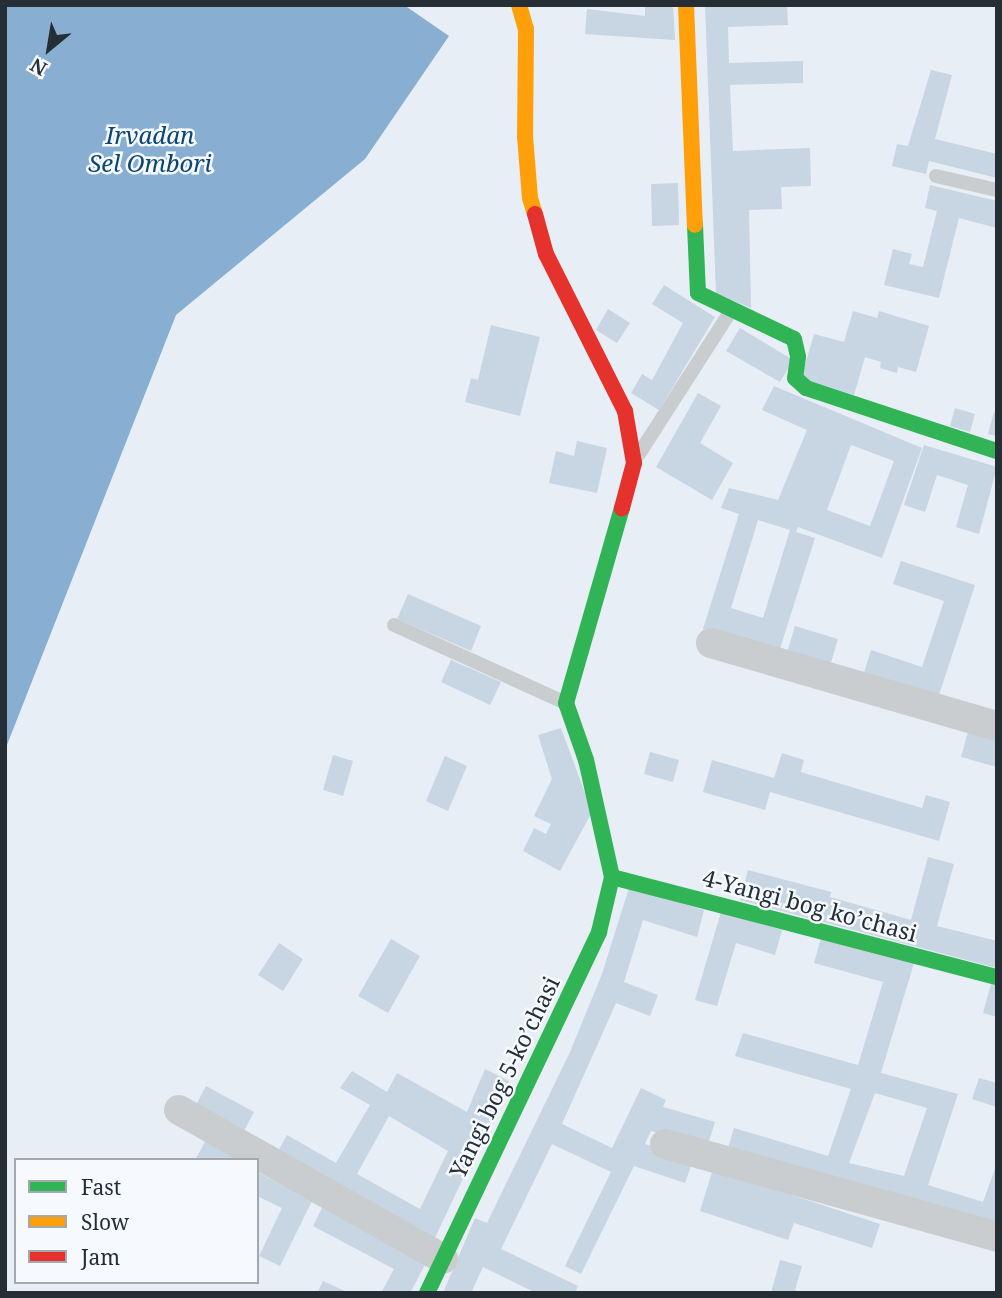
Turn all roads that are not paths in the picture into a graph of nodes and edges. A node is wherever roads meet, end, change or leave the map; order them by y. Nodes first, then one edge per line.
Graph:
1 (519, 5) edge
2 (686, 5) edge
3 (936, 176) dead end
4 (997, 190) edge
5 (731, 311) junction
6 (997, 451) edge
7 (634, 463) junction
8 (394, 625) dead end
9 (711, 643) dead end
10 (566, 703) junction
11 (997, 726) edge
12 (612, 877) junction
13 (997, 977) edge
14 (179, 1110) dead end
15 (665, 1144) dead end
16 (997, 1237) edge
17 (443, 1259) junction
18 (427, 1293) edge

1 - 7 street
2 - 5 street
3 - 4 lane
5 - 6 street
5 - 7 lane
7 - 10 street
8 - 10 lane
9 - 11 street
10 - 12 street
12 - 13 street, 4-Yangi bog koʼchasi
12 - 17 street, Yangi bog 5-koʼchasi
14 - 17 street
15 - 16 street
17 - 18 street, Yangi bog 5-koʼchasi

